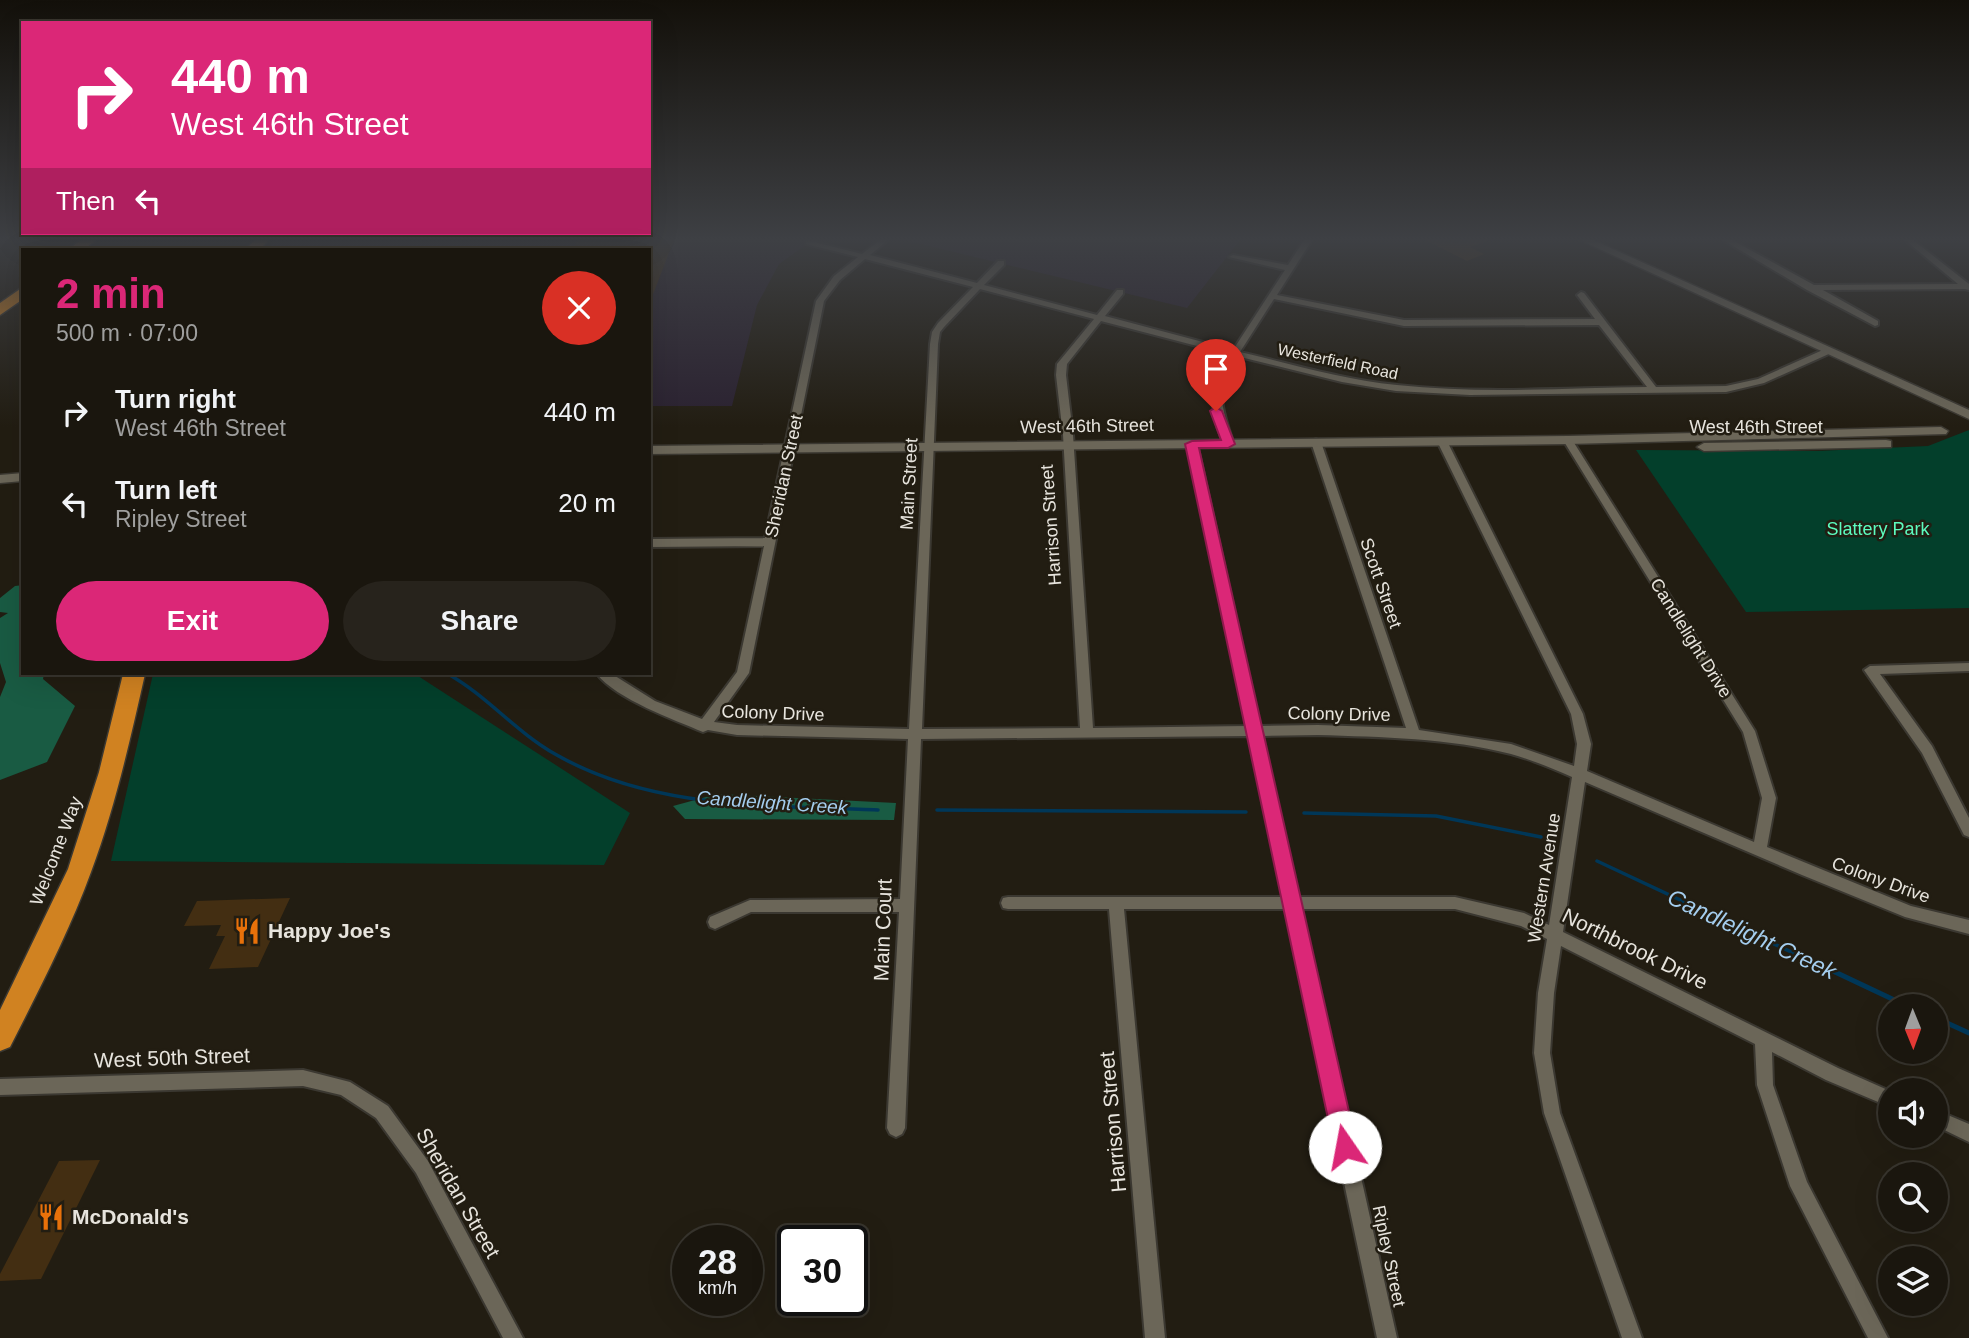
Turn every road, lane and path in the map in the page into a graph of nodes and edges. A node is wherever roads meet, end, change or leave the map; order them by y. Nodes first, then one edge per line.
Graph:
1 (820, 302) edge
2 (962, 302) edge
3 (1039, 302) edge
4 (1112, 302) edge
5 (1267, 302) edge
6 (1303, 302) edge
7 (1587, 302) edge
8 (1722, 302) edge
9 (1837, 302) edge
10 (1099, 318) junction
11 (1602, 323) junction
12 (1875, 323) dead end
13 (1828, 351) junction
14 (1232, 352) junction
15 (1653, 390) junction
16 (1969, 415) edge
17 (1568, 440) junction
18 (1315, 442) junction
19 (1442, 442) junction
20 (1192, 444) junction
21 (1228, 444) junction
22 (1067, 446) junction
23 (928, 448) junction
24 (790, 449) junction
25 (651, 450) edge
26 (21, 477) edge
27 (0, 479) edge
28 (770, 542) junction
29 (651, 543) edge
30 (1969, 667) edge
31 (134, 675) edge
32 (604, 675) edge
33 (704, 727) junction
34 (1255, 731) junction
35 (1087, 733) junction
36 (913, 734) junction
37 (1414, 734) junction
38 (1581, 773) junction
39 (1969, 831) edge
40 (1759, 850) junction
41 (1116, 902) junction
42 (1292, 902) junction
43 (1007, 903) dead end
44 (905, 905) junction
45 (715, 922) dead end
46 (1969, 927) edge
47 (1554, 933) junction
48 (0, 1038) edge
49 (1763, 1038) junction
50 (0, 1087) edge
51 (344, 1088) joint
52 (1878, 1092) edge
53 (1948, 1123) edge
54 (897, 1128) dead end
55 (1969, 1133) edge
56 (513, 1338) edge
57 (1155, 1338) edge
58 (1387, 1338) edge
59 (1632, 1338) edge
60 (1878, 1338) edge

1 - 24 street, Sheridan Street
2 - 23 street, Main Street
3 - 10 street, Westerfield Road
4 - 10 street, Harrison Street
5 - 14 street
6 - 11 street
7 - 11 street
8 - 13 street
9 - 12 street
10 - 14 street, Westerfield Road
10 - 22 street, Harrison Street
11 - 15 street
13 - 15 street, Westerfield Road
13 - 16 street
14 - 15 street, Westerfield Road
14 - 21 street
16 - 17 street, West 46th Street
17 - 19 street, West 46th Street
17 - 40 street, Candlelight Drive
18 - 19 street, West 46th Street
18 - 21 street, West 46th Street
18 - 37 street, Scott Street
19 - 38 street, Western Avenue
20 - 21 street, West 46th Street
20 - 22 street, West 46th Street
20 - 34 street, Ripley Street
22 - 23 street, West 46th Street
22 - 35 street, Harrison Street
23 - 24 street, West 46th Street
23 - 36 street, Main Street
24 - 25 street, West 46th Street
24 - 28 street, Sheridan Street
26 - 27 street
28 - 29 street
28 - 33 street, Sheridan Street
30 - 39 street
31 - 48 highway, Welcome Way
32 - 33 street, Colony Drive
33 - 36 street, Colony Drive
34 - 35 street, Colony Drive
34 - 37 street, Colony Drive
34 - 42 street, Ripley Street
35 - 36 street, Colony Drive
36 - 44 street, Main Court
37 - 38 street, Colony Drive
38 - 40 street, Colony Drive
38 - 47 street, Western Avenue
40 - 46 street, Colony Drive
41 - 42 street, Northbrook Drive
41 - 43 street, Northbrook Drive
41 - 57 street, Harrison Street
42 - 47 street, Northbrook Drive
42 - 58 street, Ripley Street
44 - 45 street
44 - 54 street, Main Court
47 - 49 street, Northbrook Drive
47 - 59 street, Western Avenue
49 - 52 street, Northbrook Drive
49 - 60 street
50 - 51 street, West 50th Street
51 - 56 street, Sheridan Street
53 - 55 street

